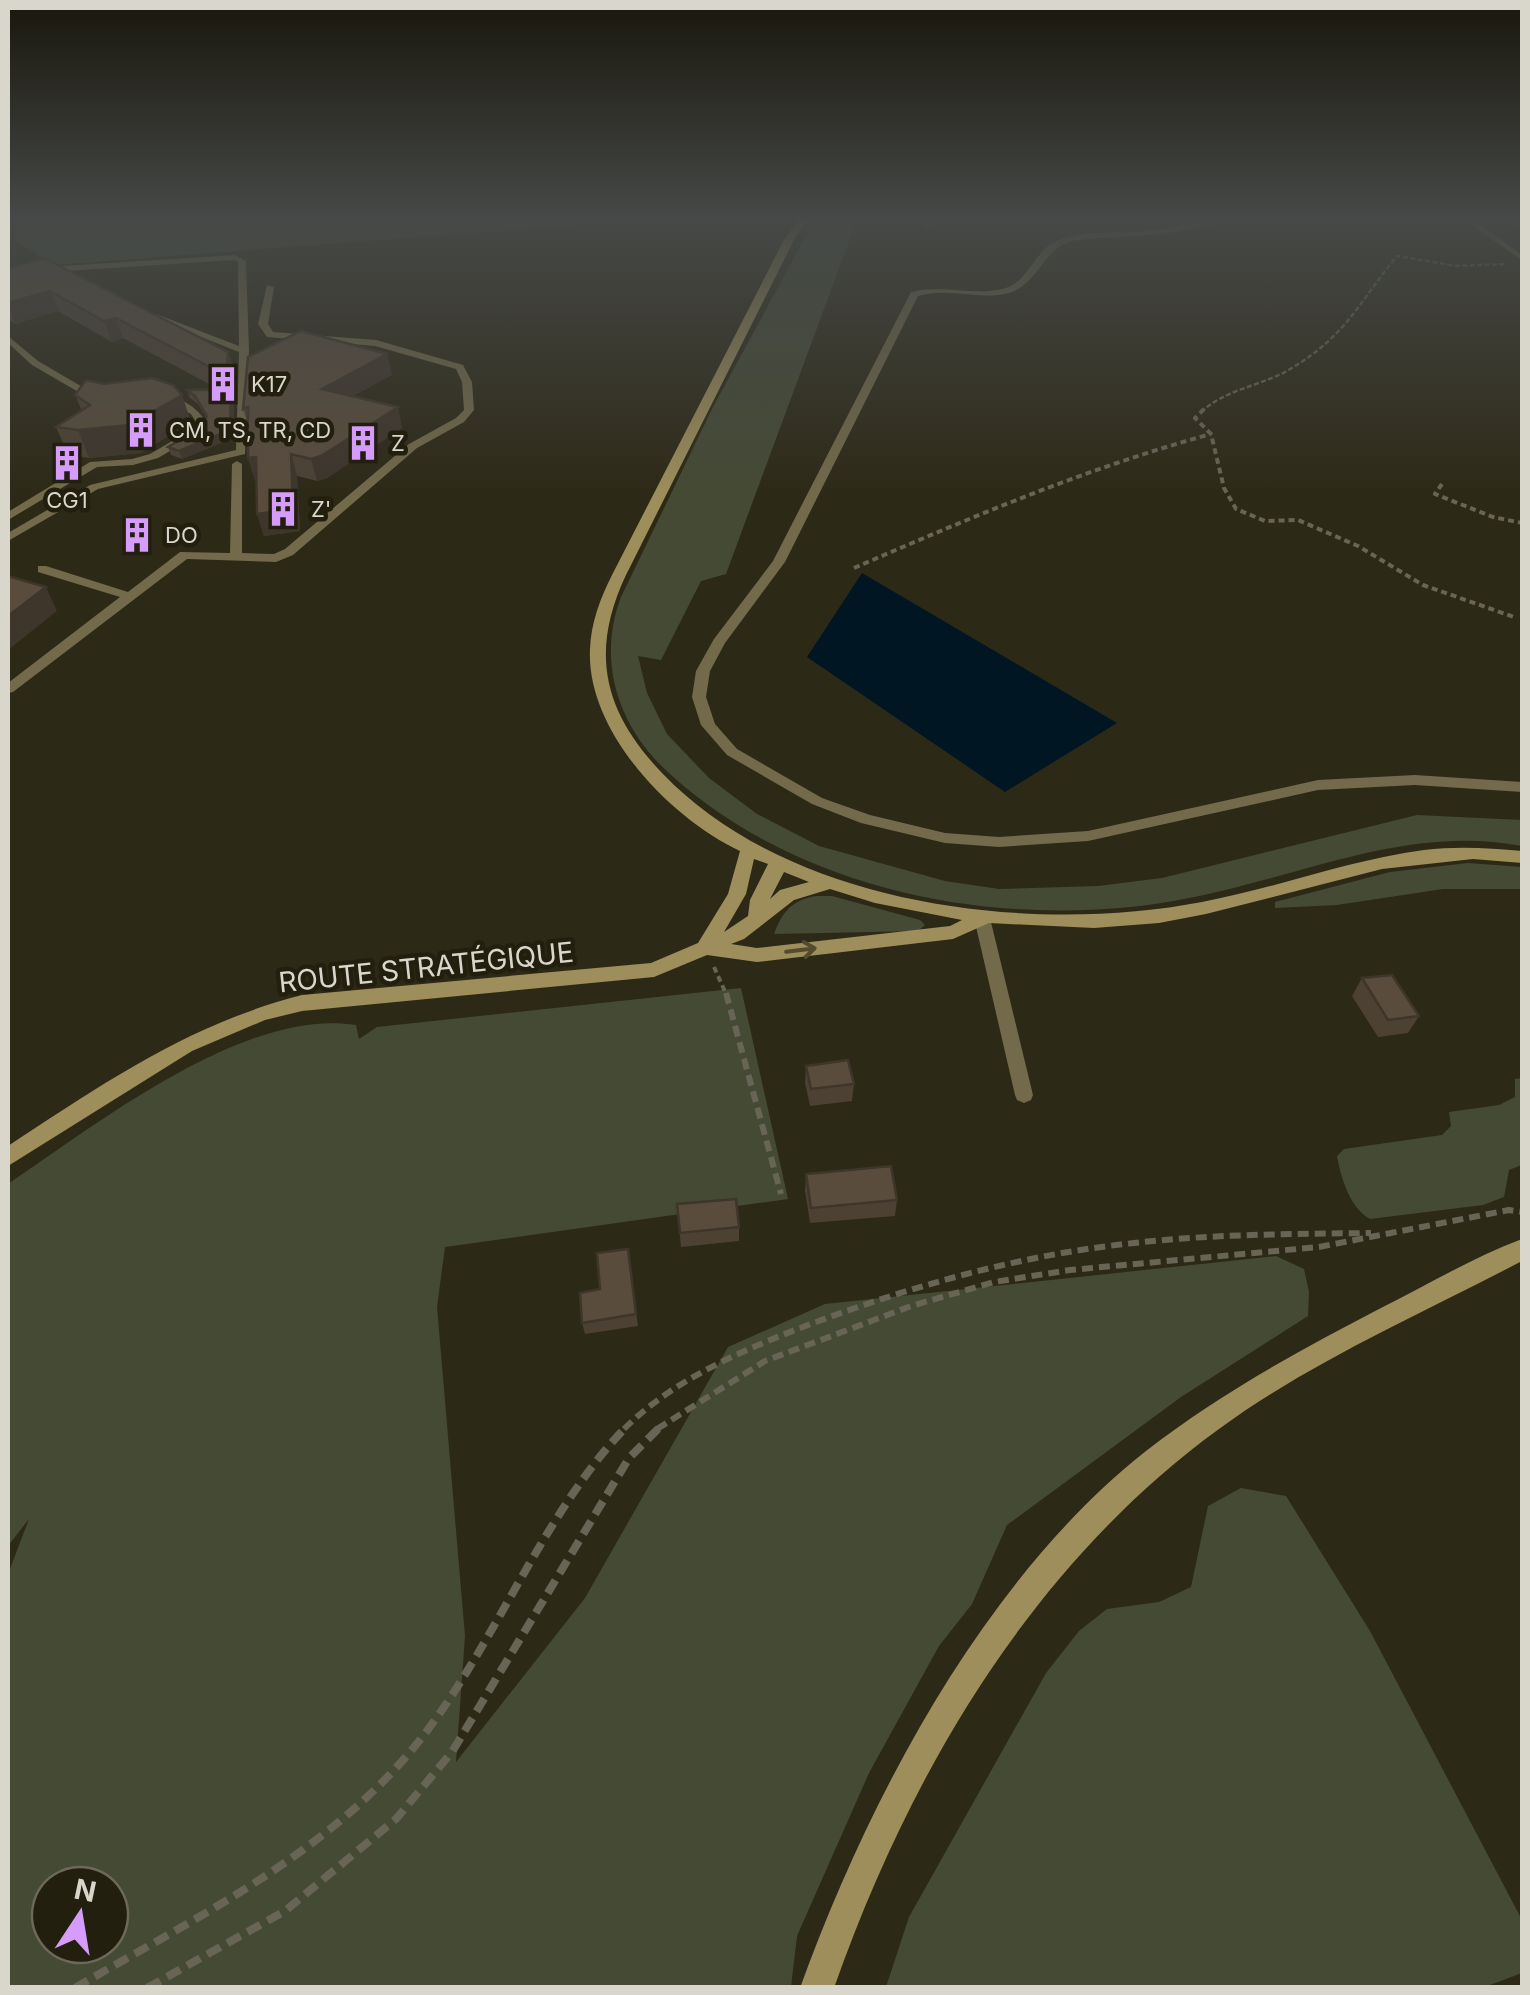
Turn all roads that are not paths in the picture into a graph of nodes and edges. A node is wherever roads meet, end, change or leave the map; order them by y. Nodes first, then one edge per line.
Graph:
1 (240, 310) edge
2 (266, 310) edge
3 (754, 310) edge
4 (906, 310) edge
5 (146, 313) edge
6 (8, 339) edge
7 (244, 351) junction
8 (159, 396) edge
9 (116, 404) edge
10 (237, 464) dead end
11 (8, 517) edge
12 (8, 538) edge
13 (236, 554) junction
14 (42, 569) dead end
15 (126, 596) junction
16 (8, 690) edge
17 (1522, 787) edge
18 (754, 849) junction
19 (1522, 857) edge
20 (778, 861) junction
21 (831, 883) junction
22 (757, 916) junction
23 (982, 918) junction
24 (705, 948) junction
25 (1024, 1095) dead end
26 (8, 1157) edge
27 (1522, 1249) edge
28 (818, 1988) edge

1 - 7 lane
2 - 13 lane
3 - 18 main road
4 - 17 lane
5 - 7 lane
6 - 9 lane
7 - 12 lane
8 - 11 lane
10 - 13 lane
13 - 15 lane
14 - 15 lane
15 - 16 lane
18 - 20 main road
18 - 24 main road
19 - 23 main road
20 - 21 main road
20 - 22 main road
21 - 22 main road, ROUTE STRATÉGIQUE
21 - 23 main road
22 - 24 main road, ROUTE STRATÉGIQUE
24 -> 23 main road
23 - 25 lane
24 - 26 main road, ROUTE STRATÉGIQUE
27 - 28 main road

